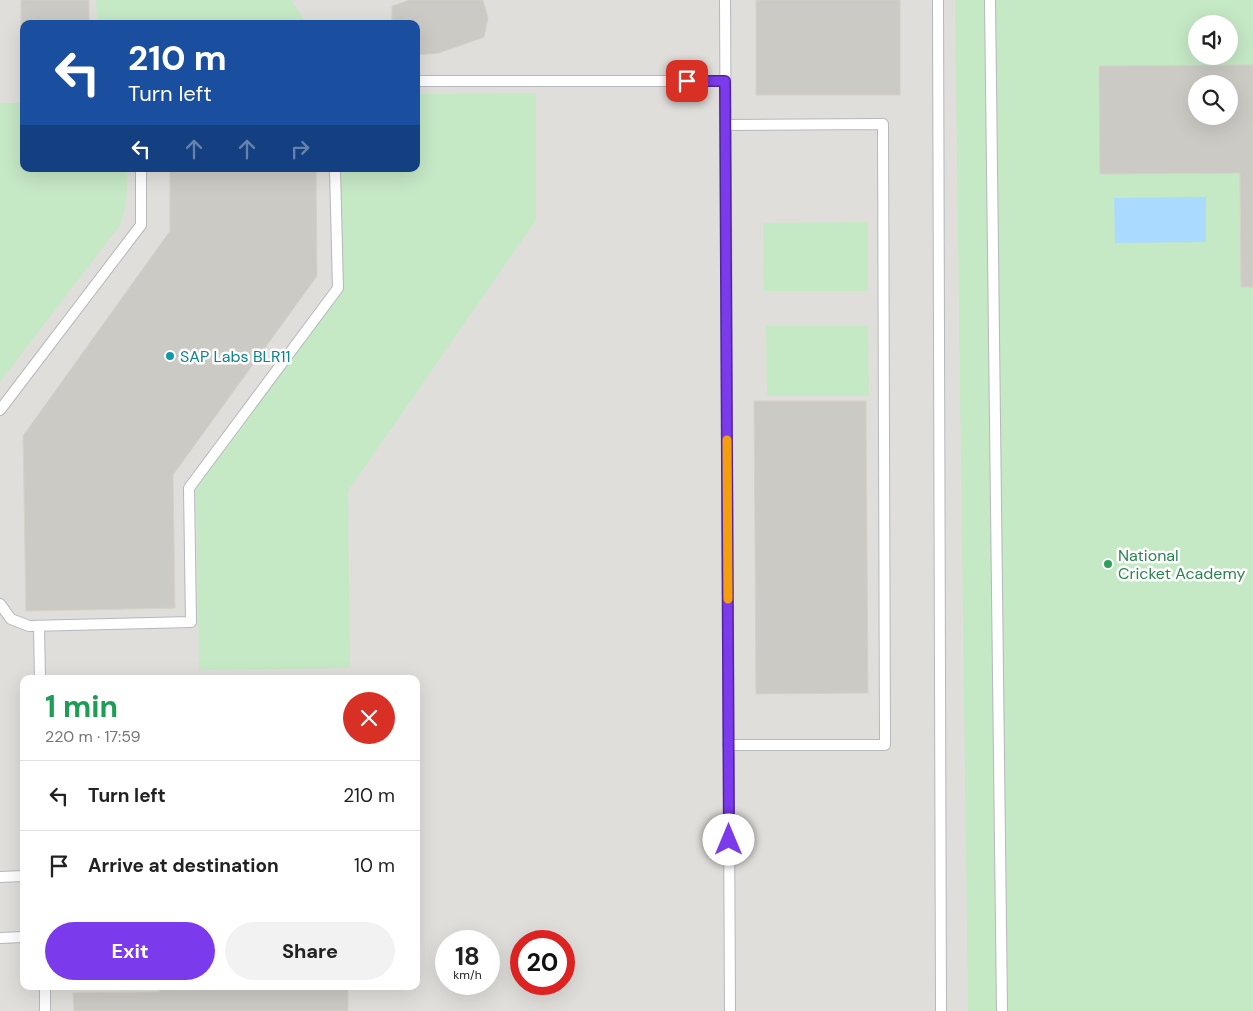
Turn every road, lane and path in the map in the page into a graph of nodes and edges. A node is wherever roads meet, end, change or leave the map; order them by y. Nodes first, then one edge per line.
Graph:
1 (725, 0) edge
2 (938, 0) edge
3 (990, 0) edge
4 (420, 81) edge
5 (725, 81) junction
6 (726, 125) junction
7 (141, 172) edge
8 (335, 172) edge
9 (0, 410) edge
10 (0, 604) edge
11 (39, 627) junction
12 (40, 675) edge
13 (728, 745) junction
14 (20, 876) edge
15 (0, 877) edge
16 (20, 937) edge
17 (0, 938) edge
18 (45, 990) edge
19 (45, 1011) edge
20 (730, 1011) edge
21 (941, 1011) edge
22 (1002, 1011) edge

1 - 5 lane
2 - 21 lane
3 - 22 lane
4 - 5 lane
5 - 6 lane
6 - 13 lane
6 - 13 lane
7 - 9 lane
8 - 11 lane
10 - 11 lane
11 - 12 lane
13 - 20 lane
14 - 15 lane
16 - 17 lane
18 - 19 lane

